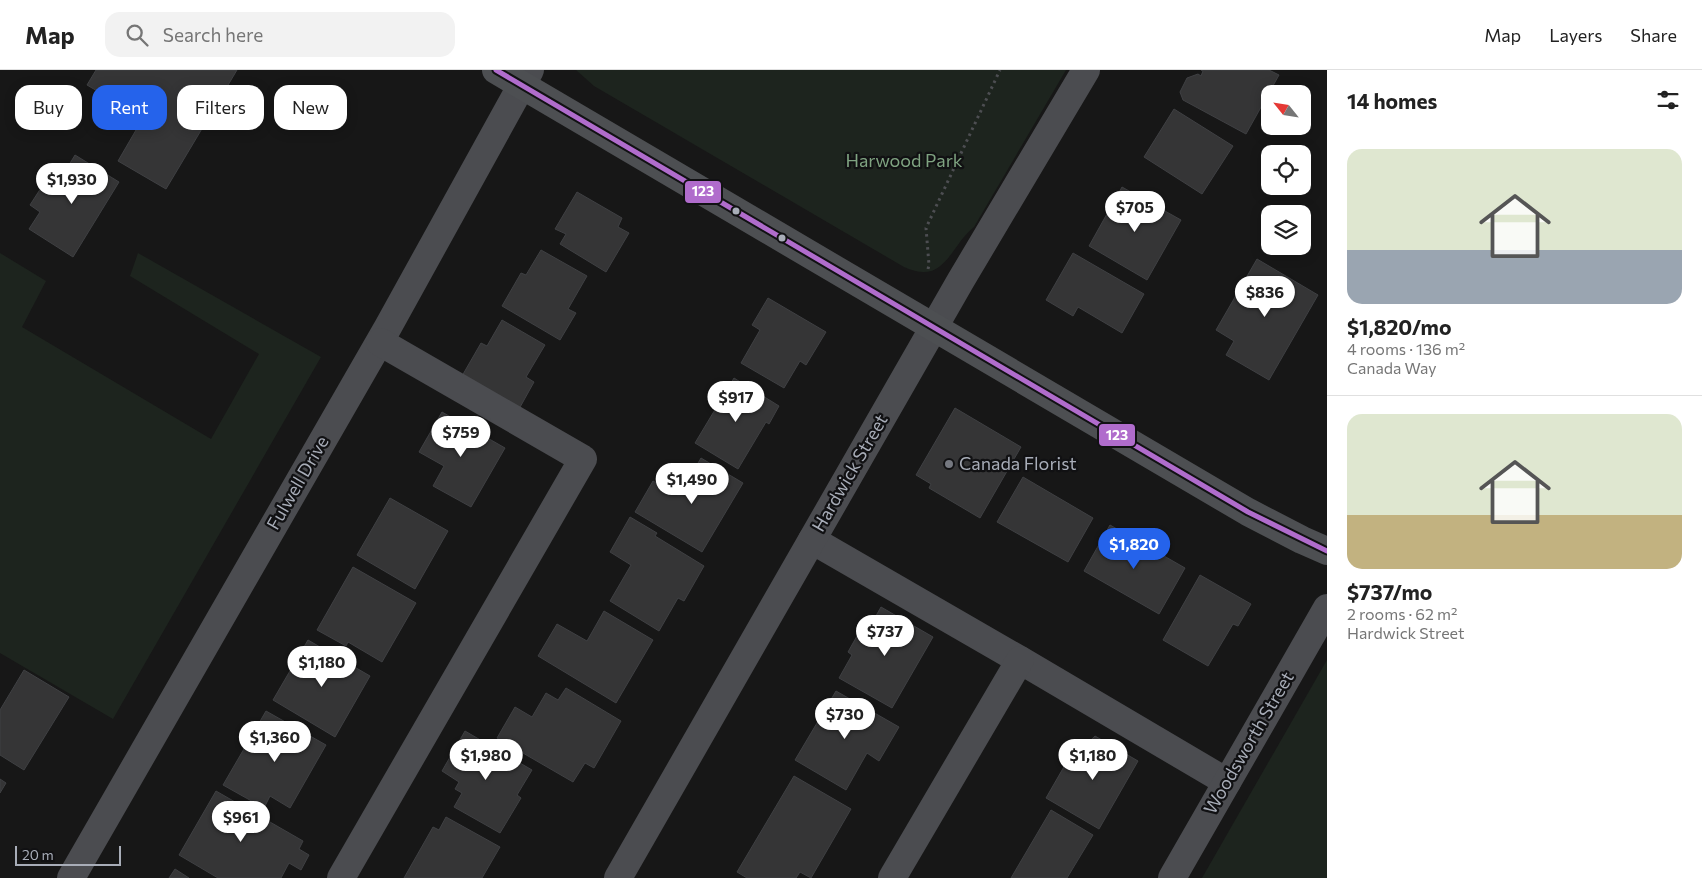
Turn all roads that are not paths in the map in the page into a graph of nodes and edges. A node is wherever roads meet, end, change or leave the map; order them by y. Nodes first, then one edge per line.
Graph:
1 (496, 70) edge
2 (1086, 70) edge
3 (526, 78) edge
4 (934, 327) junction
5 (380, 342) junction
6 (812, 540) junction
7 (1327, 550) edge
8 (1327, 608) edge
9 (1020, 660) junction
10 (1227, 782) junction
11 (71, 878) edge
12 (341, 878) edge
13 (618, 878) edge
14 (892, 878) edge
15 (1172, 878) edge

1 - 3 main road
2 - 4 street, Hardwick Street
3 - 4 main road
3 - 5 street, Fulwell Drive
4 - 6 street, Hardwick Street
4 - 7 main road
5 - 11 street, Fulwell Drive
5 - 12 street
6 - 9 street
6 - 13 street, Hardwick Street
8 - 10 street, Woodsworth Street
9 - 10 street
9 - 14 street
10 - 15 street, Woodsworth Street

